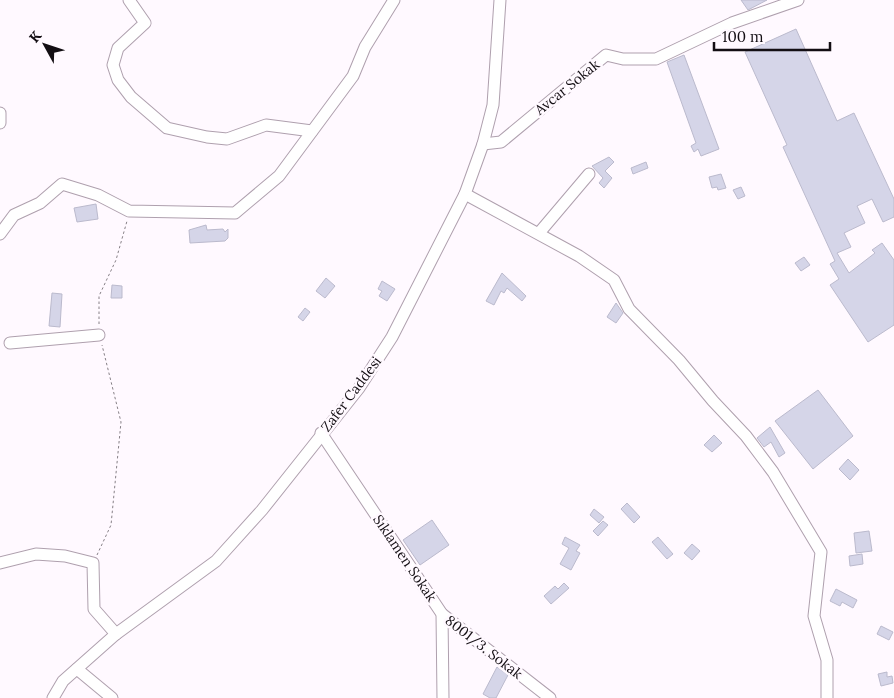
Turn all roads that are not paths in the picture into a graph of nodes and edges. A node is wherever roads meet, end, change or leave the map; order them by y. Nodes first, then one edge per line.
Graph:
1 (129, 0) edge
2 (394, 0) edge
3 (500, 0) edge
4 (798, 0) edge
5 (0, 113) edge
6 (0, 123) edge
7 (312, 131) junction
8 (482, 144) junction
9 (589, 174) dead end
10 (465, 194) junction
11 (539, 233) junction
12 (0, 234) edge
13 (99, 335) road end
14 (10, 343) dead end
15 (321, 433) junction
16 (0, 563) edge
17 (442, 614) junction
18 (116, 634) junction
19 (77, 669) junction
20 (53, 698) edge
21 (112, 698) edge
22 (443, 698) edge
23 (550, 698) edge
24 (828, 698) edge

1 - 7 street
2 - 7 street
3 - 8 street, Zafer Caddesi
4 - 8 street, Avcar Sokak
5 - 6 street
7 - 12 street
8 - 10 street, Zafer Caddesi
9 - 11 street
10 - 11 street
10 - 15 street, Zafer Caddesi
11 - 24 street
13 - 14 street
15 - 17 street, Sıklamen Sokak
15 - 18 street, Zafer Caddesi
16 - 18 street
17 - 22 street, Sıklamen Sokak
17 - 23 street, 8001/3. Sokak
18 - 19 street, Zafer Caddesi
19 - 20 street, Zafer Caddesi
19 - 21 street

